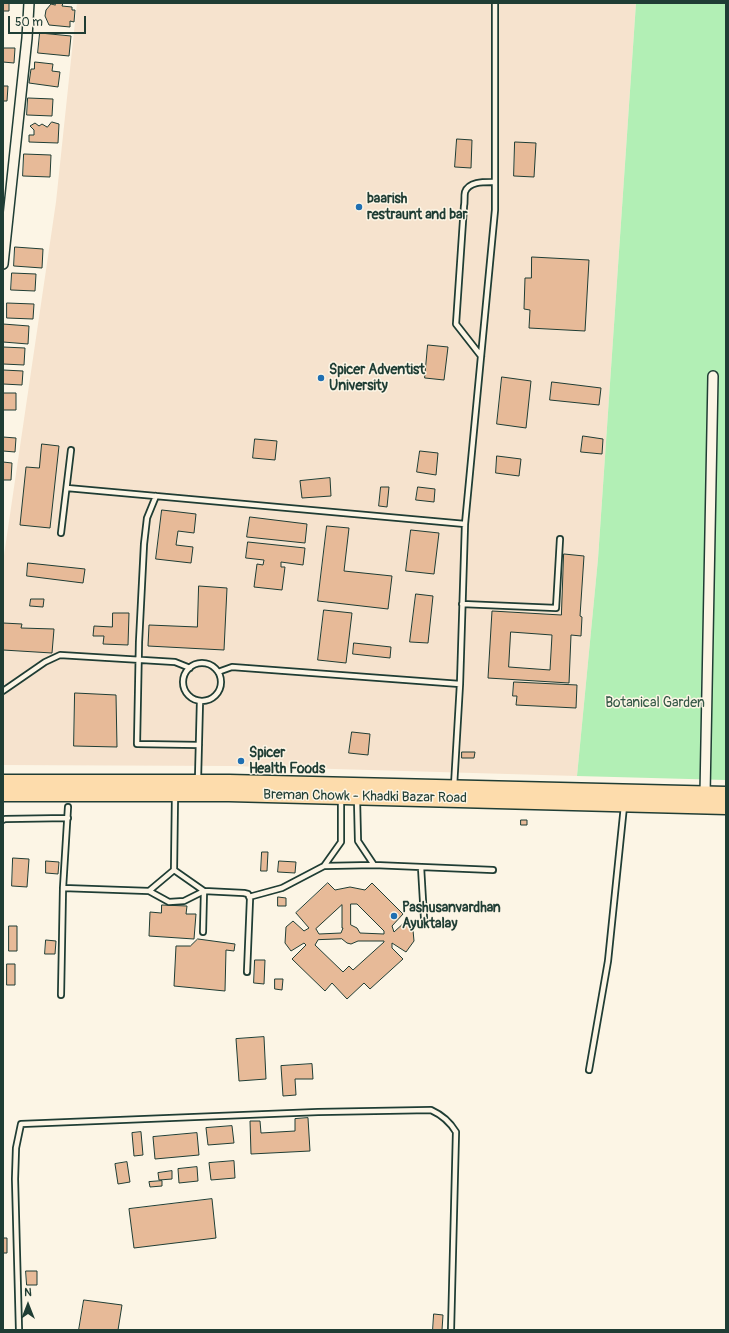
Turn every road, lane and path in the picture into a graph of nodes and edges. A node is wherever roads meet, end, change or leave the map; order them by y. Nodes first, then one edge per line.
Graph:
1 (29, 3) edge
2 (495, 3) edge
3 (495, 182) junction
4 (5, 234) edge
5 (3, 264) edge
6 (481, 356) junction
7 (713, 376) dead end
8 (70, 450) dead end
9 (67, 488) junction
10 (156, 496) junction
11 (465, 524) junction
12 (61, 533) dead end
13 (560, 539) dead end
14 (462, 604) junction
15 (139, 660) junction
16 (190, 668) junction
17 (218, 672) junction
18 (460, 684) junction
19 (3, 690) edge
20 (200, 701) junction
21 (199, 745) junction
22 (3, 782) edge
23 (454, 787) junction
24 (198, 788) junction
25 (3, 794) edge
26 (175, 794) junction
27 (705, 794) junction
28 (726, 794) edge
29 (341, 797) junction
30 (357, 797) junction
31 (624, 804) junction
32 (68, 807) dead end
33 (726, 807) edge
34 (68, 818) junction
35 (3, 820) edge
36 (374, 865) junction
37 (324, 866) junction
38 (421, 867) junction
39 (174, 870) junction
40 (493, 870) dead end
41 (63, 888) junction
42 (149, 891) junction
43 (204, 891) junction
44 (249, 897) junction
45 (424, 918) dead end
46 (203, 932) dead end
47 (247, 972) dead end
48 (61, 995) dead end
49 (589, 1070) dead end
50 (19, 1330) edge
51 (451, 1330) edge

1 - 4 street
2 - 3 lane
3 - 6 lane
3 - 6 lane
4 - 5 street
6 - 11 lane
7 - 27 street
8 - 9 lane
9 - 10 lane
9 - 12 lane
10 - 11 lane
10 - 15 lane
11 - 14 lane
13 - 14 lane
14 - 18 lane
15 - 16 lane
15 - 19 lane
15 - 21 lane
16 - 17 lane
16 - 20 lane
17 - 18 lane
17 - 20 lane
18 - 23 lane
20 - 21 lane
21 - 24 lane
22 - 24 main road, Breman Chowk - Khadki Bazar Road
23 - 24 main road, Breman Chowk - Khadki Bazar Road
23 - 27 main road, Breman Chowk - Khadki Bazar Road
24 - 26 main road, Breman Chowk - Khadki Bazar Road
24 - 29 main road, Breman Chowk - Khadki Bazar Road
25 - 26 main road, Breman Chowk - Khadki Bazar Road
26 - 39 lane
27 - 28 main road, Breman Chowk - Khadki Bazar Road
29 - 30 main road, Breman Chowk - Khadki Bazar Road
29 - 37 lane
30 - 31 main road, Breman Chowk - Khadki Bazar Road
30 - 36 lane
31 - 33 main road, Breman Chowk - Khadki Bazar Road
31 - 49 lane
32 - 34 lane
34 - 35 lane
34 - 41 lane
36 - 37 lane
36 - 38 lane
37 - 44 lane
38 - 40 lane
38 - 45 lane
39 - 42 lane
39 - 43 lane
41 - 42 lane
41 - 48 lane
42 - 43 lane
43 - 44 lane
43 - 46 lane
44 - 47 lane
50 - 51 lane

